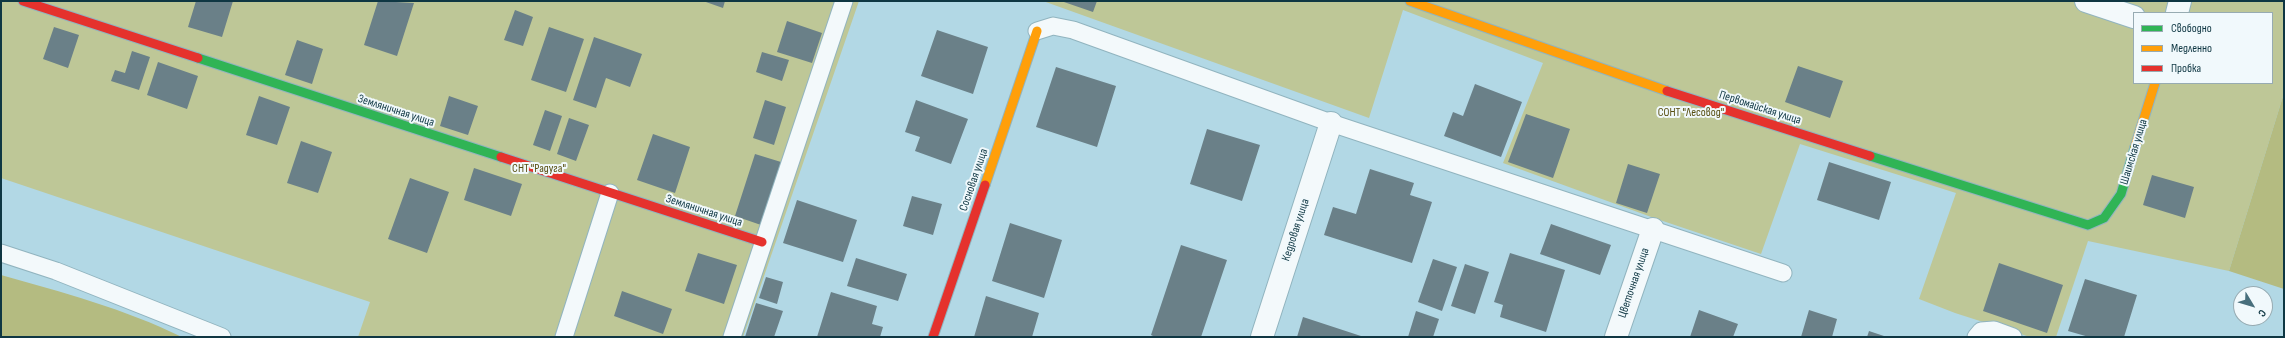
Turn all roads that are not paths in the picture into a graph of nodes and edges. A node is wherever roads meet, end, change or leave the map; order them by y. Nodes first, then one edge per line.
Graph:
1 (23, 1) edge
2 (844, 1) edge
3 (1410, 1) edge
4 (2086, 1) edge
5 (2180, 1) edge
6 (2177, 12) edge
7 (2133, 17) edge
8 (1037, 31) joint
9 (2155, 84) edge
10 (1331, 123) junction
11 (610, 193) junction
12 (2104, 218) joint
13 (1653, 229) junction
14 (762, 242) junction
15 (1, 253) edge
16 (1783, 273) dead end
17 (222, 337) edge
18 (564, 337) edge
19 (732, 337) edge
20 (933, 337) edge
21 (1262, 337) edge
22 (1616, 337) edge
23 (1976, 337) edge
24 (2013, 337) edge

1 - 11 street, Земляничная улица
2 - 14 lane
3 - 12 street, Первомайская улица
4 - 7 street
5 - 6 street
8 - 10 lane
8 - 20 street, Сосновая улица
9 - 12 street, Шаимская улица
10 - 13 lane
10 - 21 street, Кедровая улица
11 - 14 street, Земляничная улица
11 - 18 lane
13 - 16 lane
13 - 22 street, Цветочная улица
14 - 19 lane
15 - 17 lane
23 - 24 lane

